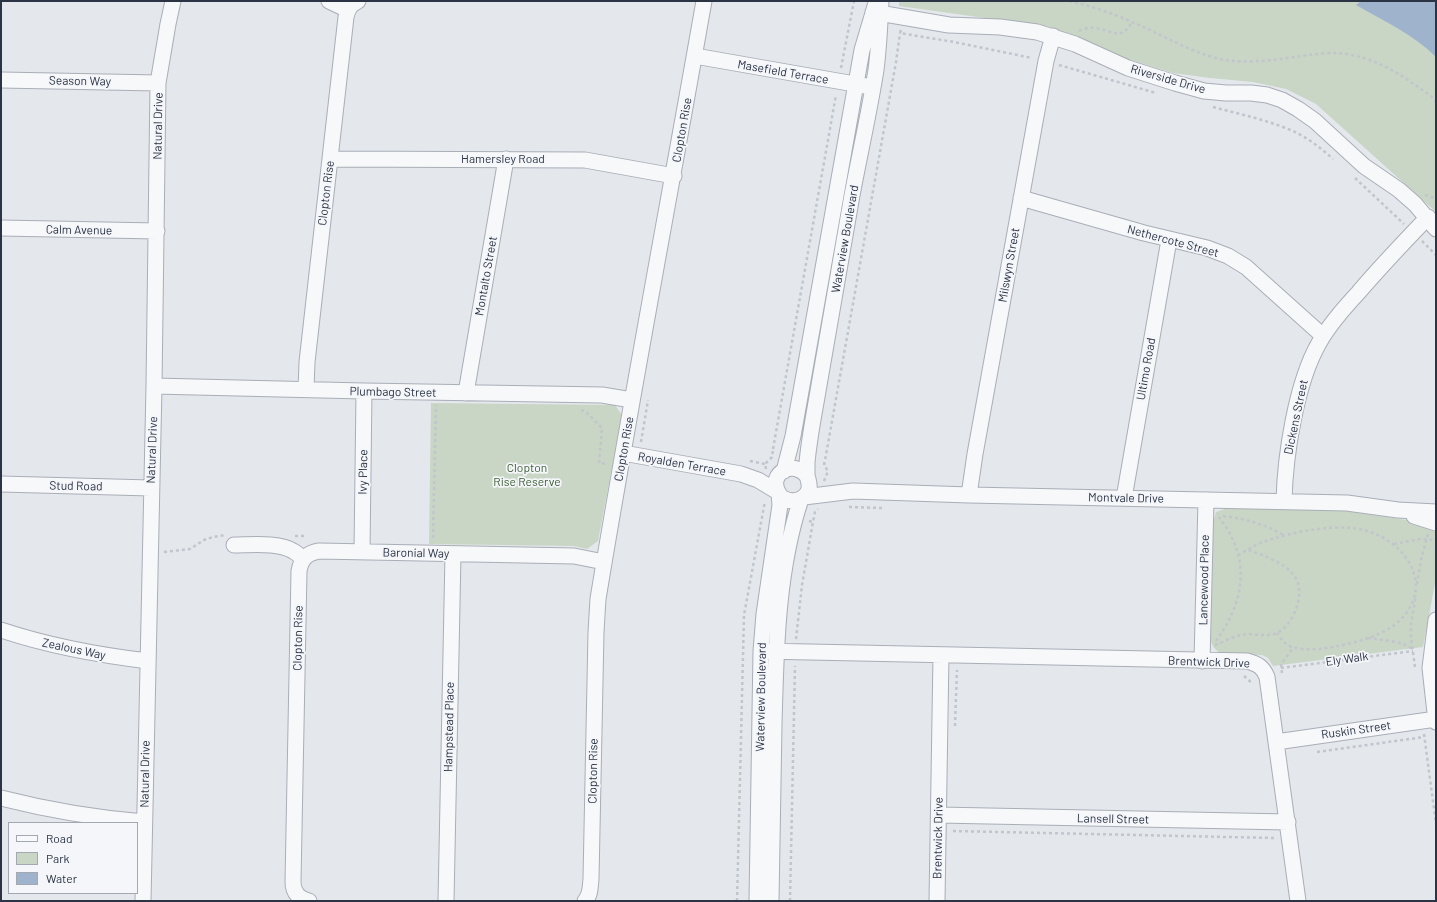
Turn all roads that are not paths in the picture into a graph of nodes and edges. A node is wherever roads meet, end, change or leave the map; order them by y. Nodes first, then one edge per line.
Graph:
1 (173, 1) edge
2 (329, 1) edge
3 (704, 1) edge
4 (353, 5) edge
5 (878, 7) edge
6 (1059, 38) junction
7 (695, 56) junction
8 (1, 80) edge
9 (158, 83) junction
10 (856, 84) junction
11 (872, 87) junction
12 (330, 159) junction
13 (506, 160) junction
14 (674, 176) junction
15 (1021, 198) junction
16 (1432, 223) edge
17 (1, 228) edge
18 (157, 231) junction
19 (1169, 240) junction
20 (823, 270) junction
21 (838, 273) junction
22 (1323, 336) junction
23 (154, 386) junction
24 (306, 390) junction
25 (364, 392) junction
26 (466, 393) junction
27 (632, 400) junction
28 (622, 460) junction
29 (782, 472) junction
30 (741, 474) junction
31 (807, 477) junction
32 (1, 484) edge
33 (151, 488) junction
34 (853, 491) junction
35 (779, 493) junction
36 (969, 495) junction
37 (803, 498) junction
38 (1124, 498) junction
39 (1206, 500) junction
40 (1284, 501) junction
41 (1398, 510) junction
42 (1436, 512) edge
43 (1436, 524) edge
44 (234, 545) dead end
45 (362, 552) junction
46 (453, 554) junction
47 (303, 559) junction
48 (604, 562) junction
49 (1436, 620) edge
50 (1, 630) edge
51 (769, 651) junction
52 (941, 655) junction
53 (148, 661) junction
54 (1202, 661) junction
55 (1431, 720) edge
56 (1276, 742) junction
57 (1, 798) edge
58 (939, 815) junction
59 (144, 822) junction
60 (1288, 822) junction
61 (765, 834) junction
62 (301, 900) edge
63 (143, 901) edge
64 (446, 901) edge
65 (585, 901) edge
66 (757, 901) edge
67 (771, 901) edge
68 (937, 901) edge
69 (1298, 901) edge

1 - 9 street, Natural Drive
2 - 4 street
3 - 7 street, Clopton Rise
4 - 12 street, Clopton Rise
5 - 6 street, Riverside Drive
5 - 10 street, Waterview Boulevard
5 - 11 street, Waterview Boulevard
6 - 15 street, Milswyn Street
6 - 16 street, Riverside Drive
7 - 10 street, Masefield Terrace
7 - 14 street, Clopton Rise
8 - 9 street, Season Way
9 - 18 street, Natural Drive
10 - 11 street, Masefield Terrace
10 - 20 street, Waterview Boulevard
11 - 21 street, Waterview Boulevard
12 - 13 street, Hamersley Road
12 - 24 street, Clopton Rise
13 - 14 street, Hamersley Road
13 - 26 street, Montalto Street
14 - 27 street, Clopton Rise
15 - 19 street, Nethercote Street
15 - 36 street, Milswyn Street
16 - 22 street, Riverside Drive
17 - 18 street, Calm Avenue
18 - 23 street, Natural Drive
19 - 22 street, Nethercote Street
19 - 38 street, Ultimo Road
20 - 21 street
20 - 29 street, Waterview Boulevard
21 - 31 street, Waterview Boulevard
22 - 40 street, Dickens Street
23 - 24 street, Plumbago Street
23 - 33 street, Natural Drive
24 - 25 street, Plumbago Street
25 - 26 street, Plumbago Street
25 - 45 street, Ivy Place
26 - 27 street, Plumbago Street
27 - 28 street, Clopton Rise
28 - 30 street, Royalden Terrace
28 - 48 street, Clopton Rise
29 - 30 street, Royalden Terrace
29 - 31 street
29 - 35 street
30 - 35 street, Royalden Terrace
31 - 34 street, Montvale Drive
31 - 37 street
32 - 33 street, Stud Road
33 - 53 street, Natural Drive
34 - 36 street, Montvale Drive
34 - 37 street, Montvale Drive
35 - 37 street
35 - 51 street, Waterview Boulevard
36 - 38 street, Montvale Drive
37 - 51 street, Waterview Boulevard
38 - 39 street, Montvale Drive
39 - 40 street, Montvale Drive
39 - 54 street, Lancewood Place
40 - 41 street, Montvale Drive
41 - 42 street, Montvale Drive
41 - 43 street, Montvale Drive
44 - 47 street
45 - 46 street, Baronial Way
45 - 47 street, Baronial Way
46 - 48 street, Baronial Way
46 - 64 street, Hampstead Place
47 - 62 street, Clopton Rise
48 - 65 street, Clopton Rise
49 - 55 street
50 - 53 street, Zealous Way
51 - 52 street, Brentwick Drive
51 - 61 street, Waterview Boulevard
52 - 54 street, Brentwick Drive
52 - 58 street, Brentwick Drive
53 - 59 street, Natural Drive
54 - 56 street, Brentwick Drive
55 - 56 street, Ruskin Street
56 - 60 street, Brentwick Drive
57 - 59 street
58 - 60 street, Lansell Street
58 - 68 street, Brentwick Drive
59 - 63 street, Natural Drive
60 - 69 street, Brentwick Drive
61 - 66 street, Waterview Boulevard
61 - 67 street, Waterview Boulevard

